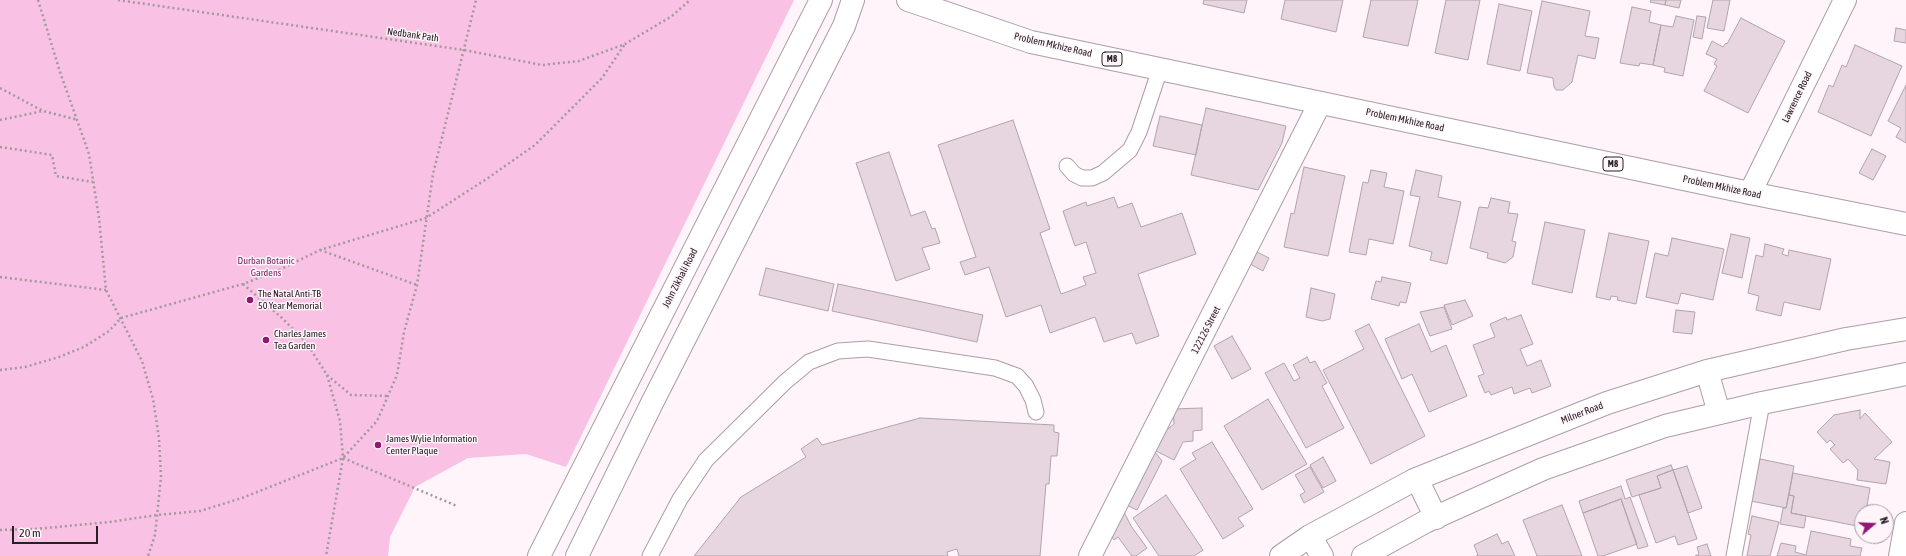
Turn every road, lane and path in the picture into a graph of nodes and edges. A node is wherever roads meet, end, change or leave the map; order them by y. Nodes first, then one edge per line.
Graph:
1 (38, 0) edge
2 (118, 0) edge
3 (476, 0) edge
4 (690, 0) edge
5 (821, 0) edge
6 (853, 0) edge
7 (908, 0) edge
8 (1845, 0) edge
9 (625, 44) junction
10 (464, 50) junction
11 (1160, 69) junction
12 (0, 88) edge
13 (1320, 103) junction
14 (43, 111) junction
15 (0, 120) edge
16 (78, 120) junction
17 (0, 147) edge
18 (1067, 166) dead end
19 (94, 182) junction
20 (1750, 193) junction
21 (426, 218) junction
22 (1906, 224) edge
23 (320, 250) junction
24 (0, 277) edge
25 (243, 284) junction
26 (417, 285) junction
27 (106, 290) junction
28 (121, 318) junction
29 (1906, 329) edge
30 (0, 370) edge
31 (1707, 371) junction
32 (1906, 374) edge
33 (327, 375) junction
34 (388, 396) junction
35 (1762, 403) junction
36 (1036, 412) dead end
37 (1720, 413) junction
38 (343, 458) junction
39 (1417, 479) junction
40 (457, 506) dead end
41 (157, 514) junction
42 (1436, 518) junction
43 (1906, 523) edge
44 (0, 530) edge
45 (1310, 536) junction
46 (148, 556) edge
47 (326, 556) edge
48 (539, 556) edge
49 (577, 556) edge
50 (650, 556) edge
51 (1090, 556) edge
52 (1281, 556) edge
53 (1322, 556) edge
54 (1363, 556) edge
55 (1734, 556) edge
56 (1900, 556) edge

1 - 16 path
2 - 10 path, Nedbank Path
3 - 10 path
4 - 9 path, Nedbank Path
5 - 48 main road, John Zikhali Road
6 - 49 main road
7 - 11 main road, Problem Mkhize Road / M8
8 - 20 main road, Lawrence Road
9 - 10 path, Nedbank Path
9 - 21 path
10 - 21 path
11 - 13 main road, Problem Mkhize Road / M8
11 - 18 lane
12 - 14 path
13 - 20 main road, Problem Mkhize Road / M8
13 - 51 main road, 122126 Street
14 - 15 path
14 - 16 path
16 - 19 path
17 - 19 path
19 - 27 path
20 - 22 main road, Problem Mkhize Road / M8
21 - 23 path
21 - 26 path
23 - 25 path
23 - 26 path
24 - 27 path
25 - 28 path
25 - 33 path
26 - 34 path
27 - 28 path
28 - 30 path
28 - 41 path
29 - 31 main road, Milner Road
31 - 37 main road
31 - 39 main road, Milner Road
32 - 35 main road
33 - 34 path
33 - 38 path
34 - 38 path
35 - 37 main road
35 - 55 lane
36 - 50 lane
37 - 42 main road
38 - 40 path
38 - 41 path
38 - 47 path
39 - 42 main road
39 - 45 main road, Milner Road
41 - 44 path
41 - 46 path
42 - 54 main road
43 - 56 main road
45 - 52 main road, Milner Road
45 - 53 main road

